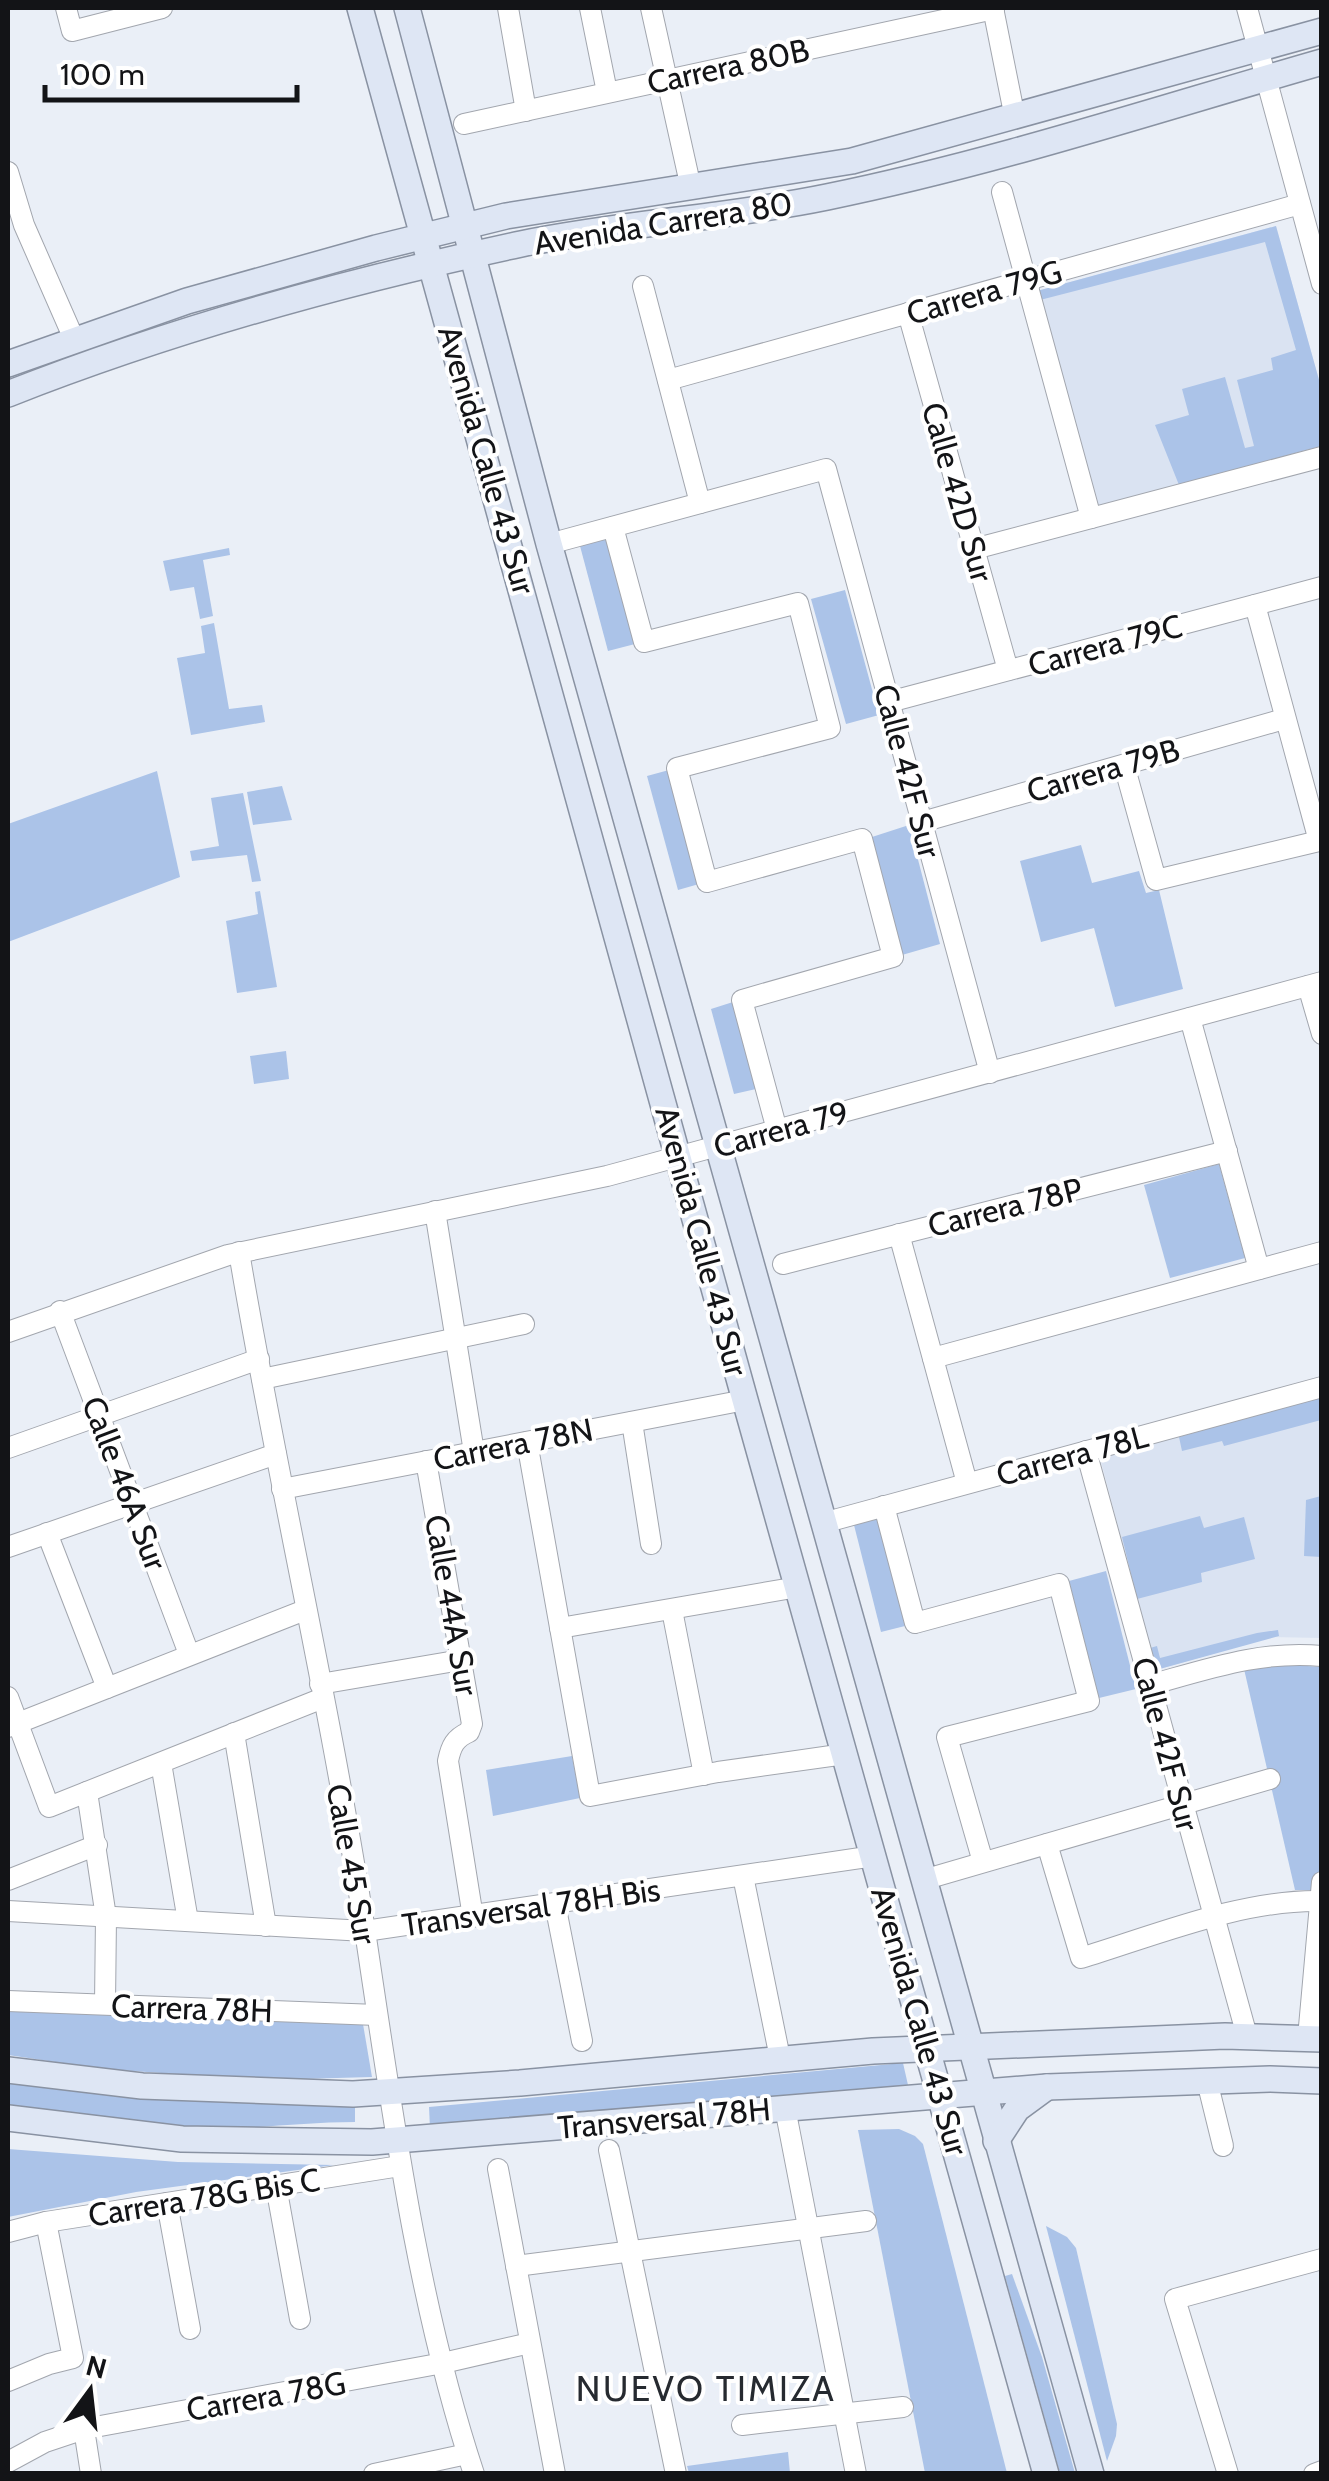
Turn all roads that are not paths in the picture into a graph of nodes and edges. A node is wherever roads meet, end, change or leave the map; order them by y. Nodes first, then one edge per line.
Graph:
1 (66, 8) edge
2 (162, 8) edge
3 (360, 8) edge
4 (406, 8) edge
5 (508, 8) edge
6 (590, 8) edge
7 (651, 8) edge
8 (993, 8) edge
9 (1247, 8) edge
10 (1322, 31) edge
11 (1258, 49) junction
12 (1322, 62) edge
13 (1265, 78) junction
14 (667, 80) junction
15 (606, 92) junction
16 (526, 110) junction
17 (1016, 118) junction
18 (464, 124) dead end
19 (8, 172) edge
20 (690, 188) junction
21 (1002, 192) dead end
22 (1300, 204) junction
23 (466, 226) junction
24 (16, 227) edge
25 (424, 236) junction
26 (473, 256) junction
27 (433, 266) junction
28 (1026, 280) junction
29 (1322, 284) edge
30 (643, 286) dead end
31 (908, 313) junction
32 (74, 340) junction
33 (8, 364) edge
34 (668, 380) junction
35 (8, 394) edge
36 (1322, 457) edge
37 (700, 503) junction
38 (1091, 518) junction
39 (613, 526) junction
40 (549, 544) junction
41 (974, 549) junction
42 (1322, 587) edge
43 (1256, 604) junction
44 (1008, 670) junction
45 (889, 702) junction
46 (1284, 719) junction
47 (1124, 765) junction
48 (922, 822) junction
49 (1315, 984) edge
50 (1190, 1018) junction
51 (1322, 1034) edge
52 (990, 1073) junction
53 (777, 1130) junction
54 (718, 1146) junction
55 (1227, 1150) junction
56 (678, 1157) junction
57 (435, 1211) junction
58 (899, 1234) junction
59 (240, 1252) junction
60 (1322, 1252) edge
61 (782, 1264) dead end
62 (1260, 1268) junction
63 (60, 1311) junction
64 (524, 1324) dead end
65 (8, 1332) edge
66 (456, 1337) junction
67 (933, 1358) junction
68 (260, 1369) junction
69 (1322, 1387) edge
70 (744, 1400) junction
71 (99, 1415) junction
72 (632, 1422) junction
73 (527, 1442) junction
74 (8, 1448) edge
75 (1086, 1451) junction
76 (474, 1452) junction
77 (276, 1454) junction
78 (426, 1461) junction
79 (967, 1484) junction
80 (282, 1489) junction
81 (132, 1504) junction
82 (884, 1506) junction
83 (823, 1523) junction
84 (46, 1534) junction
85 (651, 1544) dead end
86 (8, 1547) edge
87 (798, 1588) junction
88 (677, 1609) junction
89 (305, 1610) junction
90 (567, 1627) junction
91 (190, 1654) junction
92 (1322, 1656) edge
93 (461, 1660) junction
94 (1150, 1685) junction
95 (107, 1688) junction
96 (322, 1691) junction
97 (8, 1697) edge
98 (12, 1725) edge
99 (234, 1733) junction
100 (844, 1754) junction
101 (161, 1763) junction
102 (711, 1773) junction
103 (1270, 1779) dead end
104 (87, 1792) junction
105 (1183, 1804) junction
106 (97, 1844) junction
107 (1047, 1844) junction
108 (874, 1856) junction
109 (983, 1862) junction
110 (743, 1876) junction
111 (8, 1880) edge
112 (923, 1880) junction
113 (1321, 1894) edge
114 (555, 1904) junction
115 (8, 1911) edge
116 (106, 1917) junction
117 (474, 1917) junction
118 (1214, 1918) junction
119 (188, 1921) junction
120 (266, 1926) junction
121 (365, 1931) junction
122 (8, 2001) edge
123 (105, 2004) junction
124 (377, 2014) junction
125 (1248, 2036) junction
126 (1315, 2039) edge
127 (582, 2041) dead end
128 (970, 2047) junction
129 (928, 2048) junction
130 (780, 2058) junction
131 (8, 2070) edge
132 (1207, 2081) junction
133 (1322, 2081) edge
134 (1046, 2087) junction
135 (389, 2093) junction
136 (982, 2093) junction
137 (941, 2096) junction
138 (784, 2108) junction
139 (8, 2118) edge
140 (996, 2140) junction
141 (1223, 2146) dead end
142 (610, 2150) dead end
143 (399, 2154) junction
144 (498, 2170) dead end
145 (276, 2186) junction
146 (167, 2203) junction
147 (866, 2220) dead end
148 (46, 2222) junction
149 (808, 2228) junction
150 (8, 2232) edge
151 (630, 2253) junction
152 (1322, 2259) edge
153 (516, 2266) junction
154 (300, 2319) dead end
155 (190, 2329) dead end
156 (530, 2343) junction
157 (444, 2363) junction
158 (8, 2381) edge
159 (903, 2407) dead end
160 (845, 2415) junction
161 (742, 2425) dead end
162 (84, 2429) junction
163 (8, 2462) edge
164 (471, 2464) edge
165 (1322, 2471) edge
166 (91, 2474) edge
167 (374, 2474) edge
168 (555, 2474) edge
169 (676, 2474) edge
170 (856, 2474) edge
171 (1046, 2474) edge
172 (1091, 2474) edge
173 (1228, 2474) edge
174 (1314, 2474) edge

1 - 2 street
3 - 25 main road, Avenida Calle 43 Sur
4 - 23 main road, Avenida Calle 43 Sur
5 - 16 street
6 - 15 street
7 - 14 street
8 - 14 street, Carrera 80B
8 - 17 street
9 - 11 street
10 - 11 main road, Avenida Carrera 80
11 - 13 street
11 - 17 main road, Avenida Carrera 80
12 - 13 main road, Avenida Carrera 80
13 - 22 street
13 - 26 main road, Avenida Carrera 80
14 - 15 street, Carrera 80B
14 - 20 street
15 - 16 street, Carrera 80B
16 - 18 street, Carrera 80B
17 - 20 main road, Avenida Carrera 80
19 - 24 street
20 - 23 main road, Avenida Carrera 80
21 - 28 street
22 - 28 street, Carrera 79G
22 - 29 street
23 - 25 main road, Avenida Carrera 80
23 - 26 main road, Avenida Calle 43 Sur
24 - 32 street
25 - 27 main road, Avenida Calle 43 Sur
25 - 32 main road, Avenida Carrera 80
26 - 27 main road, Avenida Carrera 80
26 - 40 main road, Avenida Calle 43 Sur
27 - 35 main road, Avenida Carrera 80
27 - 56 main road, Avenida Calle 43 Sur
28 - 31 street, Carrera 79G
28 - 38 street
30 - 34 street
31 - 34 street, Carrera 79G
31 - 41 street, Calle 42D Sur
32 - 33 main road, Avenida Carrera 80
34 - 37 street
36 - 38 street
37 - 39 street
37 - 45 street, Calle 42F Sur
38 - 41 street
39 - 40 street
39 - 53 street
40 - 54 main road, Avenida Calle 43 Sur
41 - 44 street, Calle 42D Sur
42 - 43 street, Carrera 79C
43 - 44 street, Carrera 79C
43 - 46 street
44 - 45 street, Carrera 79C
45 - 48 street, Calle 42F Sur
46 - 47 street, Carrera 79B
46 - 47 street
47 - 48 street, Carrera 79B
48 - 52 street, Calle 42F Sur
49 - 50 street, Carrera 79
49 - 51 street
50 - 52 street, Carrera 79
50 - 55 street
52 - 53 street, Carrera 79
53 - 54 street, Carrera 79
54 - 56 street, Carrera 79
54 - 83 main road, Avenida Calle 43 Sur
55 - 58 street, Carrera 78P
55 - 62 street
56 - 57 street, Carrera 79
56 - 70 main road, Avenida Calle 43 Sur
57 - 59 street, Carrera 79
57 - 66 street
58 - 61 street, Carrera 78P
58 - 67 street
59 - 63 street, Carrera 79
59 - 68 street, Calle 45 Sur
60 - 62 street
62 - 67 street
63 - 65 street, Carrera 79
63 - 71 street, Calle 46A Sur
64 - 66 street
66 - 68 street
66 - 76 street
67 - 79 street
68 - 71 street
68 - 77 street, Calle 45 Sur
69 - 75 street, Carrera 78L
70 - 72 street, Carrera 78N
70 - 87 main road, Avenida Calle 43 Sur
71 - 74 street
71 - 81 street, Calle 46A Sur
72 - 73 street, Carrera 78N
72 - 85 street
73 - 76 street, Carrera 78N
73 - 90 street
75 - 79 street, Carrera 78L
75 - 94 street, Calle 42F Sur
76 - 78 street, Carrera 78N
77 - 80 street, Calle 45 Sur
77 - 81 street
78 - 80 street, Carrera 78N
78 - 93 street, Calle 44A Sur
79 - 82 street, Carrera 78L
80 - 89 street, Calle 45 Sur
81 - 84 street
81 - 91 street, Calle 46A Sur
82 - 83 street, Carrera 78L
82 - 109 street
83 - 112 main road, Avenida Calle 43 Sur
84 - 86 street
84 - 95 street
87 - 88 street
87 - 100 main road, Avenida Calle 43 Sur
88 - 90 street
88 - 102 street
89 - 91 street
89 - 96 street, Calle 45 Sur
90 - 102 street
91 - 95 street
92 - 94 street
93 - 96 street
93 - 117 street, Calle 44A Sur
94 - 105 street, Calle 42F Sur
95 - 98 street
96 - 99 street
96 - 121 street, Calle 45 Sur
97 - 98 street
98 - 104 street
99 - 101 street
99 - 120 street
100 - 102 street
100 - 108 main road, Avenida Calle 43 Sur
101 - 104 street
101 - 119 street
103 - 105 street
104 - 106 street
105 - 107 street
105 - 118 street, Calle 42F Sur
106 - 111 street
106 - 116 street
107 - 109 street
107 - 118 street
108 - 110 street, Transversal 78H Bis
108 - 129 main road, Avenida Calle 43 Sur
109 - 112 street
110 - 114 street, Transversal 78H Bis
110 - 130 street
112 - 128 main road, Avenida Calle 43 Sur
113 - 118 street
113 - 126 street
114 - 117 street, Transversal 78H Bis
114 - 127 street
115 - 116 street, Transversal 78H Bis
116 - 119 street, Transversal 78H Bis
116 - 123 street
117 - 121 street, Transversal 78H Bis
118 - 125 street, Calle 42F Sur
119 - 120 street, Transversal 78H Bis
120 - 121 street, Transversal 78H Bis
121 - 124 street, Calle 45 Sur
122 - 123 street, Carrera 78H
123 - 124 street, Carrera 78H
124 - 135 street, Calle 45 Sur
125 - 126 main road, Transversal 78H
125 - 128 main road, Transversal 78H
128 - 129 main road, Transversal 78H
128 - 136 main road, Avenida Calle 43 Sur
129 - 130 main road, Transversal 78H
129 - 137 main road, Avenida Calle 43 Sur
130 - 135 main road, Transversal 78H
131 - 135 main road, Transversal 78H
132 - 133 main road, Transversal 78H
132 - 134 main road, Transversal 78H
132 - 141 street
134 - 136 main road, Transversal 78H
134 - 140 main road
135 - 143 street, Calle 45 Sur
136 - 137 main road, Transversal 78H
136 - 140 main road, Avenida Calle 43 Sur
137 - 138 main road, Transversal 78H
137 - 171 main road, Avenida Calle 43 Sur
138 - 143 main road, Transversal 78H
138 - 149 street
139 - 143 main road, Transversal 78H
140 - 172 main road, Avenida Calle 43 Sur
142 - 151 street
143 - 145 street, Carrera 78G Bis C
143 - 157 street, Calle 45 Sur
144 - 153 street
145 - 146 street, Carrera 78G Bis C
145 - 154 street
146 - 148 street, Carrera 78G Bis C
146 - 155 street
147 - 149 street
148 - 150 street, Carrera 78G Bis C
148 - 158 street
149 - 151 street
149 - 160 street
151 - 153 street
151 - 169 street
152 - 173 street
153 - 156 street
156 - 157 street, Carrera 78G
156 - 168 street
157 - 162 street, Carrera 78G
157 - 164 street, Calle 45 Sur
159 - 160 street
160 - 161 street
160 - 170 street
162 - 163 street, Carrera 78G
162 - 166 street
164 - 167 street
165 - 174 street

